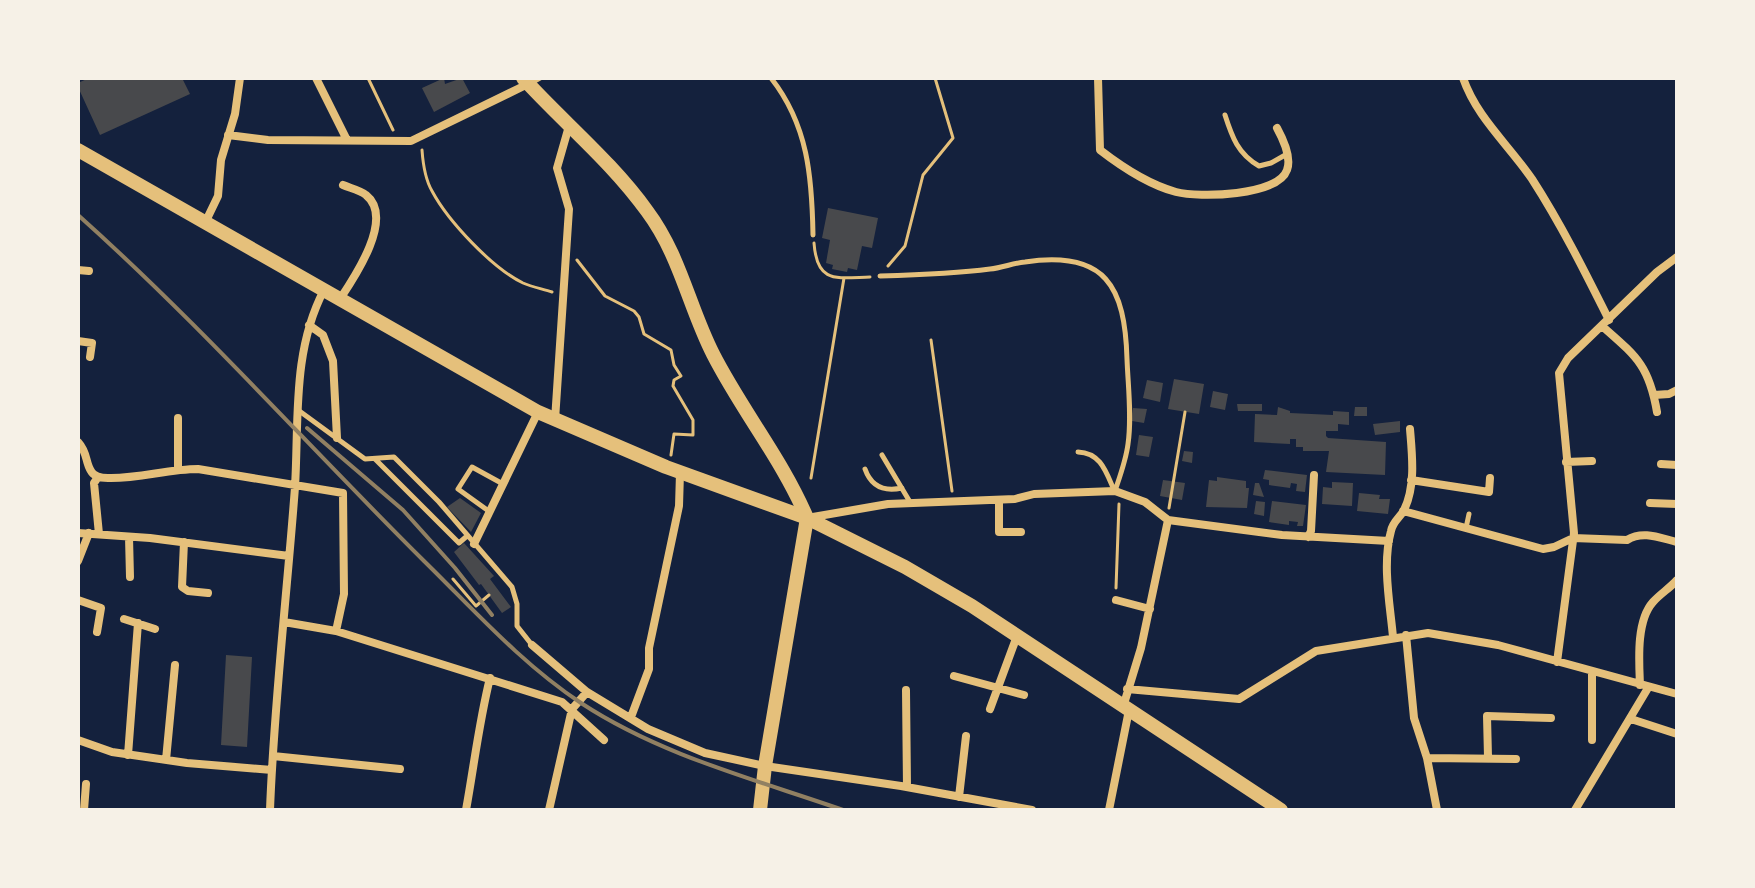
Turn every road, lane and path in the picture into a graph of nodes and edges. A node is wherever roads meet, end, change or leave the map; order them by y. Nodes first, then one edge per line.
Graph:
1 (240, 78) edge
2 (316, 78) edge
3 (368, 78) edge
4 (771, 78) edge
5 (935, 78) edge
6 (1098, 78) edge
7 (1463, 78) edge
8 (530, 80) edge
9 (1225, 115) dead end
10 (570, 125) junction
11 (1277, 128) dead end
12 (228, 135) junction
13 (420, 136) junction
14 (347, 140) junction
15 (78, 150) edge
16 (1287, 154) junction
17 (343, 185) dead end
18 (205, 223) junction
19 (813, 235) joint
20 (567, 254) junction
21 (1677, 257) edge
22 (78, 270) edge
23 (89, 271) dead end
24 (880, 276) junction
25 (844, 278) junction
26 (324, 290) junction
27 (564, 295) junction
28 (340, 299) junction
29 (1606, 323) junction
30 (309, 325) junction
31 (931, 340) dead end
32 (78, 341) edge
33 (90, 357) dead end
34 (1677, 390) edge
35 (1654, 395) junction
36 (298, 409) junction
37 (538, 412) junction
38 (1185, 412) dead end
39 (1657, 412) dead end
40 (178, 418) dead end
41 (555, 421) junction
42 (1410, 429) dead end
43 (337, 438) junction
44 (78, 442) edge
45 (1078, 452) dead end
46 (882, 455) dead end
47 (374, 458) junction
48 (1592, 461) dead end
49 (1566, 462) junction
50 (1661, 464) dead end
51 (1677, 465) edge
52 (178, 469) junction
53 (865, 469) dead end
54 (673, 470) junction
55 (1314, 475) dead end
56 (98, 477) junction
57 (811, 478) dead end
58 (1490, 478) dead end
59 (1411, 480) junction
60 (504, 485) junction
61 (295, 486) junction
62 (902, 488) junction
63 (1117, 492) junction
64 (999, 500) junction
65 (953, 502) junction
66 (911, 503) junction
67 (1650, 503) dead end
68 (1677, 504) edge
69 (1403, 511) junction
70 (490, 512) junction
71 (1469, 514) dead end
72 (807, 518) junction
73 (1168, 520) junction
74 (1466, 528) junction
75 (1021, 532) dead end
76 (78, 533) edge
77 (94, 534) junction
78 (467, 536) junction
79 (129, 537) junction
80 (1308, 537) junction
81 (1573, 538) junction
82 (1389, 541) junction
83 (184, 542) junction
84 (1677, 542) edge
85 (474, 544) junction
86 (289, 556) junction
87 (78, 561) edge
88 (130, 577) dead end
89 (453, 579) dead end
90 (1677, 580) edge
91 (208, 593) dead end
92 (489, 595) dead end
93 (78, 600) edge
94 (1116, 600) joint
95 (1150, 609) junction
96 (124, 619) dead end
97 (284, 622) junction
98 (138, 623) junction
99 (155, 629) dead end
100 (336, 631) junction
101 (97, 632) dead end
102 (1406, 635) junction
103 (1017, 636) junction
104 (1393, 637) junction
105 (532, 645) joint
106 (1557, 662) junction
107 (175, 665) dead end
108 (1592, 672) junction
109 (954, 676) dead end
110 (490, 678) junction
111 (1644, 686) junction
112 (997, 688) junction
113 (1127, 689) junction
114 (906, 690) dead end
115 (587, 692) junction
116 (1677, 694) edge
117 (1024, 695) dead end
118 (1126, 708) junction
119 (572, 709) junction
120 (990, 709) dead end
121 (631, 717) junction
122 (1551, 718) dead end
123 (1631, 719) junction
124 (1677, 734) edge
125 (966, 736) dead end
126 (78, 740) edge
127 (604, 740) dead end
128 (1592, 740) dead end
129 (128, 755) junction
130 (273, 756) junction
131 (1488, 757) junction
132 (1427, 758) junction
133 (1516, 759) dead end
134 (166, 760) junction
135 (765, 766) junction
136 (400, 769) dead end
137 (272, 770) junction
138 (86, 784) dead end
139 (907, 787) junction
140 (959, 797) junction
141 (84, 810) edge
142 (270, 810) edge
143 (466, 810) edge
144 (549, 810) edge
145 (760, 810) edge
146 (1032, 810) edge
147 (1109, 810) edge
148 (1281, 810) edge
149 (1437, 810) edge
150 (1575, 810) edge

1 - 12 street
2 - 14 street
3 - 13 path
4 - 19 lane
5 - 24 path
6 - 16 street
7 - 29 street
8 - 10 main road
8 - 13 street
9 - 16 lane
10 - 20 street
10 - 72 main road
11 - 16 street
12 - 14 street
12 - 18 street
13 - 14 street
13 - 27 path
15 - 18 main road
17 - 28 street
18 - 26 main road
19 - 25 path
20 - 27 street
20 - 54 path
21 - 29 street
22 - 23 street
24 - 25 path
24 - 63 lane
25 - 57 path
26 - 28 main road
26 - 30 street
27 - 41 street
28 - 37 main road
29 - 35 street
29 - 49 street
30 - 36 street
30 - 43 street
31 - 65 path
32 - 33 street
34 - 35 street
35 - 39 street
36 - 43 lane
36 - 61 street
37 - 41 main road
37 - 60 street
38 - 73 path
40 - 52 street
41 - 54 main road
42 - 59 street
43 - 47 lane
44 - 56 street
45 - 63 lane
46 - 62 lane
47 - 78 lane
47 - 78 lane
48 - 49 street
49 - 81 street
50 - 51 street
52 - 56 street
52 - 61 street
53 - 62 lane
54 - 72 main road
54 - 121 street
55 - 80 street
56 - 77 street
58 - 59 street
59 - 69 street
60 - 70 street
60 - 70 lane
61 - 86 street
61 - 100 street
62 - 66 lane
63 - 64 street
63 - 73 street
63 - 94 path
64 - 65 street
64 - 75 street
65 - 66 street
66 - 72 street
67 - 68 street
69 - 74 street
69 - 82 street
70 - 85 street
71 - 74 lane
72 - 103 main road
72 - 135 main road
73 - 80 street
73 - 95 street
74 - 81 street
76 - 77 street
77 - 79 street
77 - 87 street
78 - 85 lane
79 - 83 street
79 - 88 street
80 - 82 street
81 - 84 street
81 - 106 street
82 - 104 street
83 - 86 street
83 - 91 street
85 - 105 lane
86 - 97 street
89 - 92 path
90 - 111 street
93 - 101 street
94 - 95 street
95 - 113 street
96 - 98 street
97 - 100 street
97 - 130 street
98 - 99 street
98 - 129 street
100 - 110 street
102 - 104 street
102 - 106 street
102 - 132 street
103 - 112 street
103 - 118 main road
104 - 113 street
105 - 115 street
106 - 108 street
107 - 134 street
108 - 111 street
108 - 128 street
109 - 112 street
110 - 119 street
110 - 143 street
111 - 116 street
111 - 123 street
112 - 117 street
112 - 120 street
113 - 118 street
114 - 139 street
115 - 119 street
115 - 121 street
118 - 147 street
118 - 148 main road
119 - 127 street
119 - 144 street
121 - 135 street
122 - 131 street
123 - 124 street
123 - 150 street
125 - 140 street
126 - 129 street
129 - 134 street
130 - 136 street
130 - 137 street
131 - 132 street
131 - 133 street
132 - 149 street
134 - 137 street
135 - 139 street
135 - 145 main road
137 - 142 street
138 - 141 street
139 - 140 street
140 - 146 street

